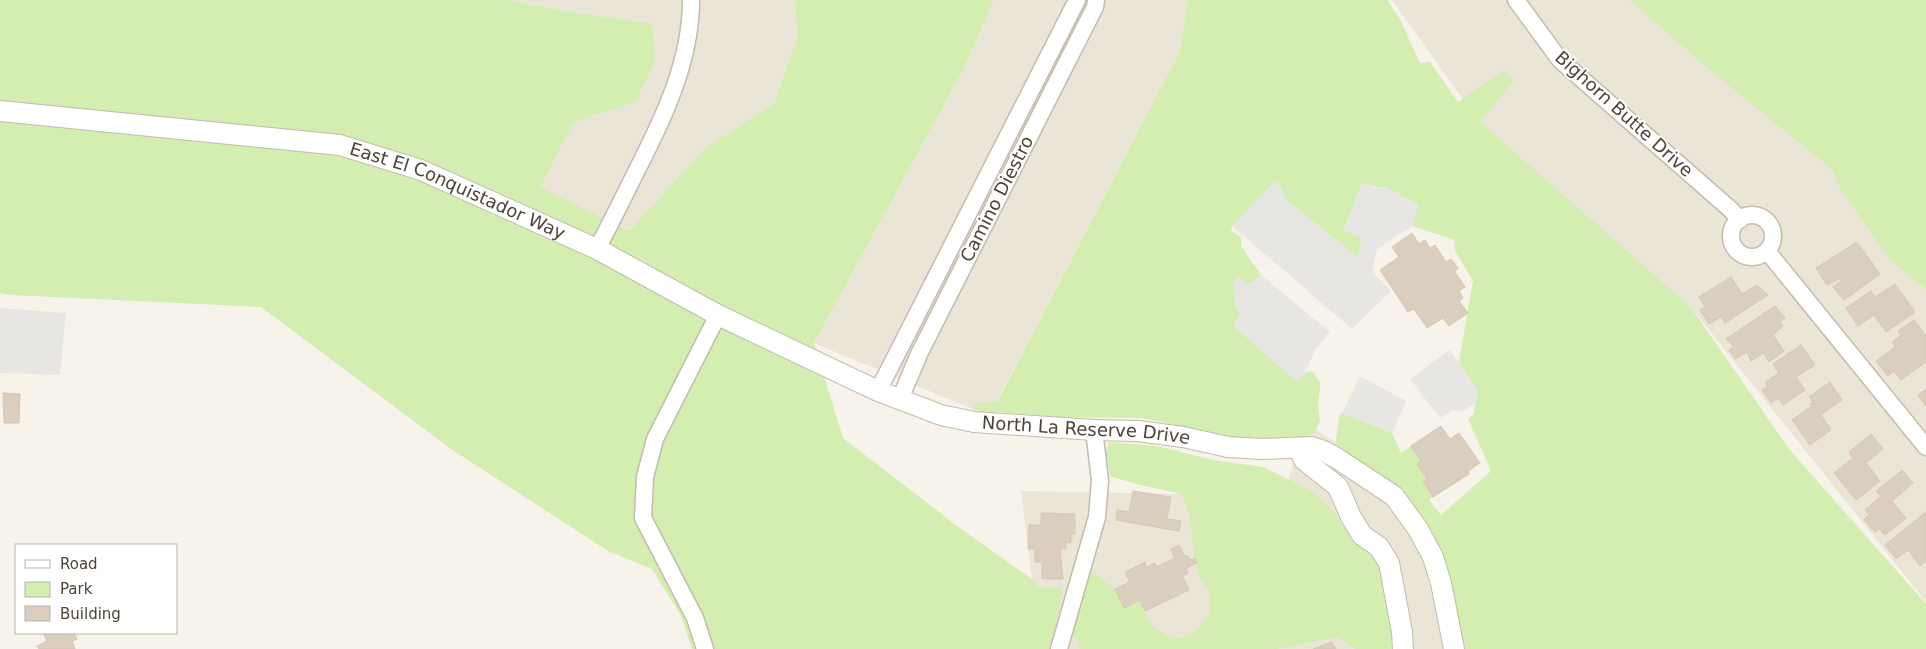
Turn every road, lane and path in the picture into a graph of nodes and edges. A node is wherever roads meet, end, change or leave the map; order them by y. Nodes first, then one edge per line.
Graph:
1 (691, 0) edge
2 (1077, 0) edge
3 (1096, 0) edge
4 (1516, 0) edge
5 (0, 111) edge
6 (1740, 220) junction
7 (597, 249) junction
8 (1767, 251) junction
9 (718, 314) junction
10 (878, 391) junction
11 (900, 399) junction
12 (1094, 430) junction
13 (1926, 447) edge
14 (1299, 448) junction
15 (705, 649) edge
16 (1059, 649) edge
17 (1403, 649) edge
18 (1454, 649) edge

1 - 7 street
2 - 10 street, Camino Diestro
3 - 11 street, Camino Diestro
4 - 6 street, Bighorn Butte Drive
5 - 7 street, East El Conquistador Way
6 - 8 street
6 - 8 street
7 - 9 street, East El Conquistador Way
8 - 13 street
9 - 10 street, East El Conquistador Way
9 - 15 street
10 - 11 street, North La Reserve Drive
11 - 12 street, North La Reserve Drive
12 - 14 street, North La Reserve Drive
12 - 16 street
14 - 17 street
14 - 18 street, North La Reserve Drive

